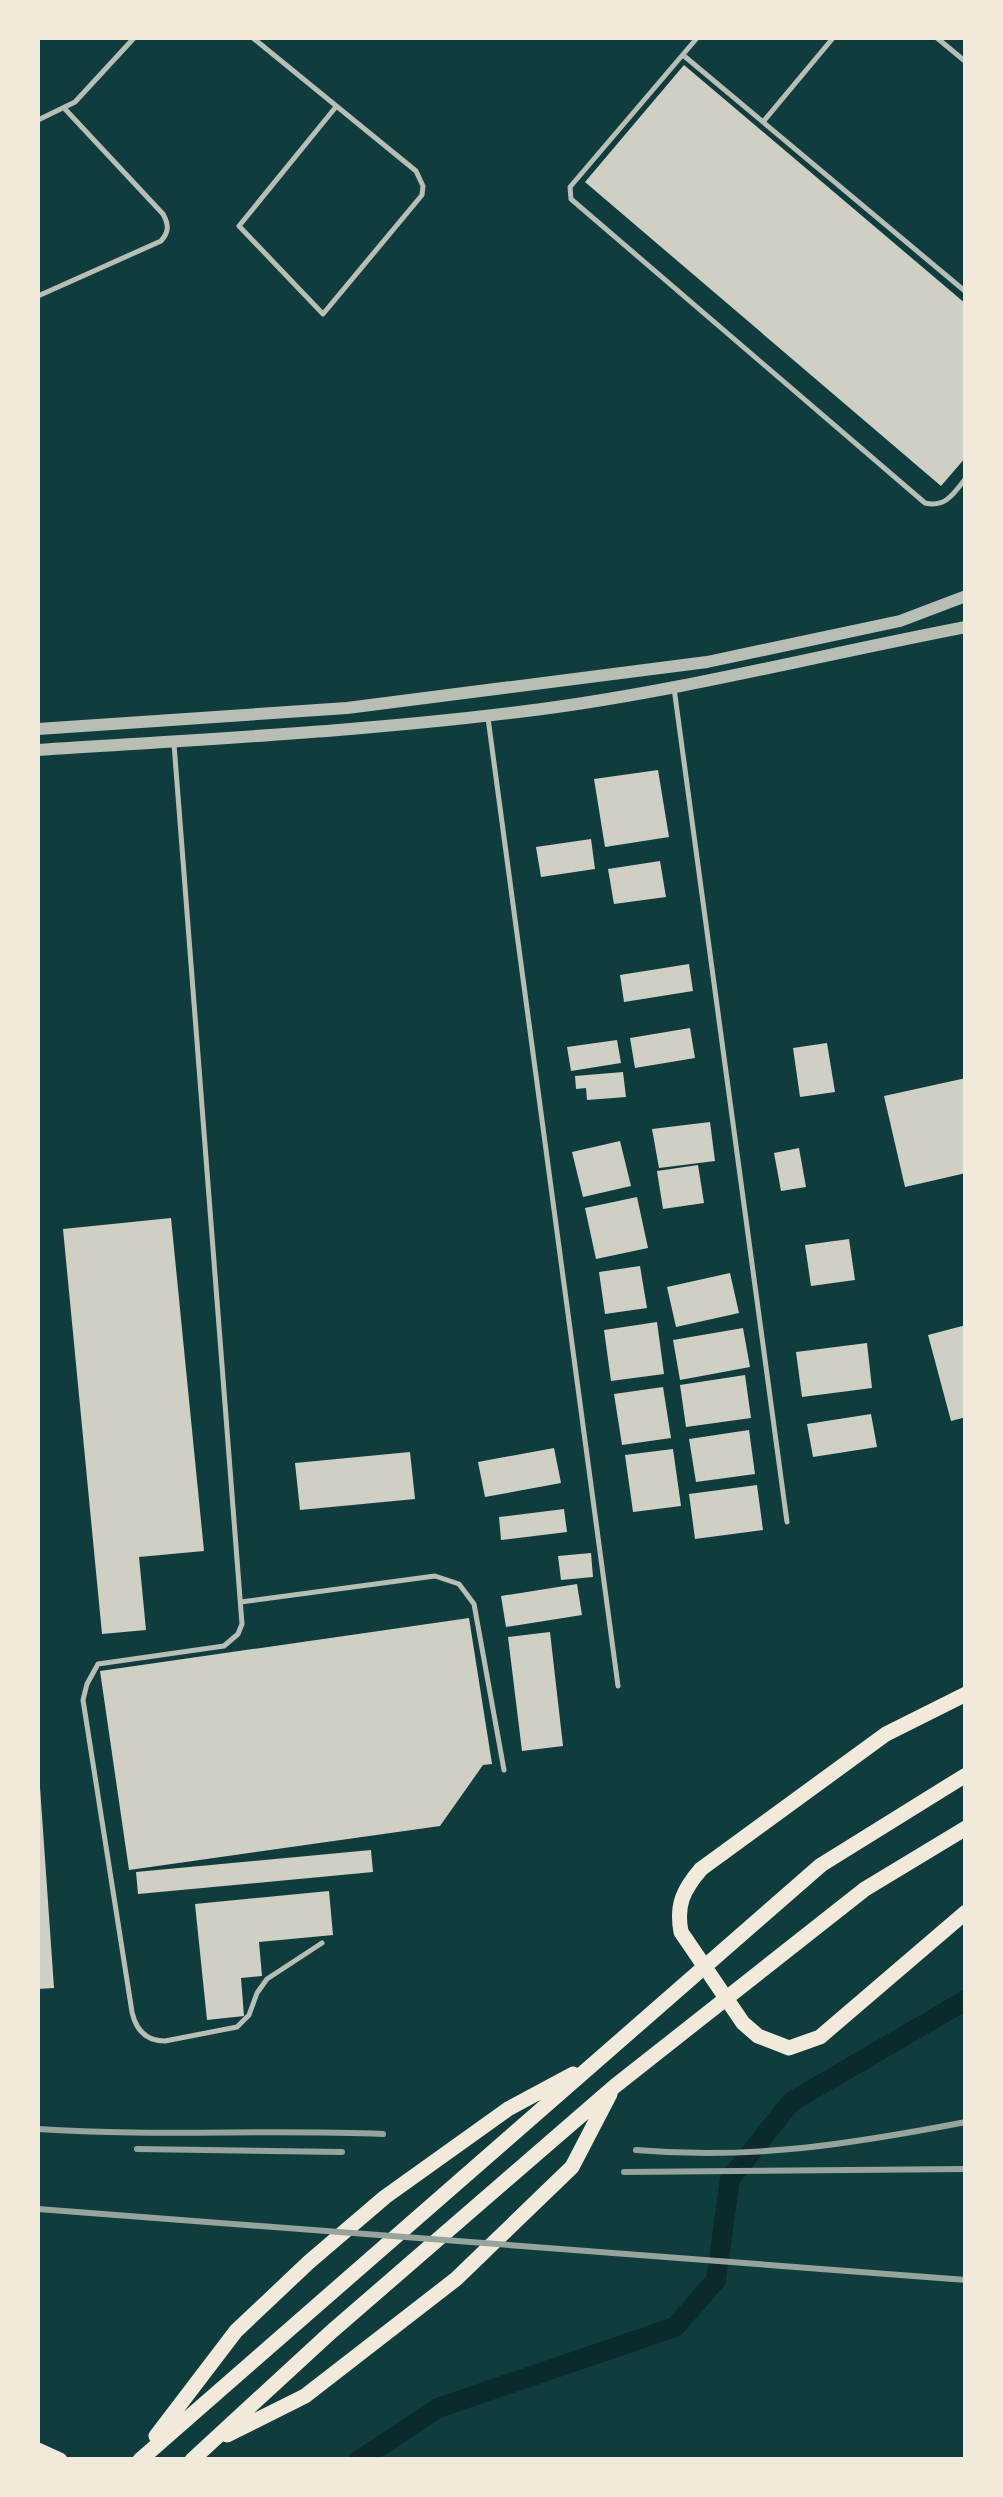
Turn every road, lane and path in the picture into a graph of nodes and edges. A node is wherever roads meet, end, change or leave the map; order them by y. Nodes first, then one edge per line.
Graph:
1 (134, 38) edge
2 (253, 38) edge
3 (698, 38) edge
4 (834, 38) edge
5 (936, 38) edge
6 (683, 54) junction
7 (966, 62) edge
8 (65, 108) junction
9 (336, 108) junction
10 (38, 120) edge
11 (763, 122) junction
12 (966, 292) edge
13 (38, 296) edge
14 (966, 478) edge
15 (966, 596) edge
16 (966, 627) edge
17 (568, 679) junction
18 (674, 688) junction
19 (572, 704) junction
20 (488, 715) junction
21 (38, 730) edge
22 (173, 741) junction
23 (38, 750) edge
24 (787, 1522) dead end
25 (241, 1602) junction
26 (618, 1686) dead end
27 (966, 1694) edge
28 (504, 1770) dead end
29 (966, 1775) edge
30 (966, 1828) edge
31 (966, 1912) edge
32 (322, 1942) dead end
33 (590, 2066) junction
34 (615, 2086) junction
35 (210, 2443) junction
36 (38, 2450) edge
37 (60, 2460) edge
38 (139, 2460) edge
39 (192, 2460) edge

1 - 8 lane
2 - 9 lane
3 - 6 lane
4 - 11 lane
5 - 7 lane
6 - 11 lane
6 - 14 lane
8 - 10 lane
8 - 13 lane
9 - 9 lane
11 - 12 lane
15 - 17 street
16 - 18 street
17 - 19 street
17 - 21 street
18 - 19 street
18 - 24 lane
19 - 20 street
20 - 22 street
20 - 26 lane
22 - 23 street
22 - 25 lane
25 - 28 lane
25 - 32 lane
27 - 31 main road
29 - 33 main road
30 - 34 main road
33 - 38 main road
33 - 38 main road
34 - 35 main road
34 - 35 main road
35 - 39 main road
36 - 37 main road

